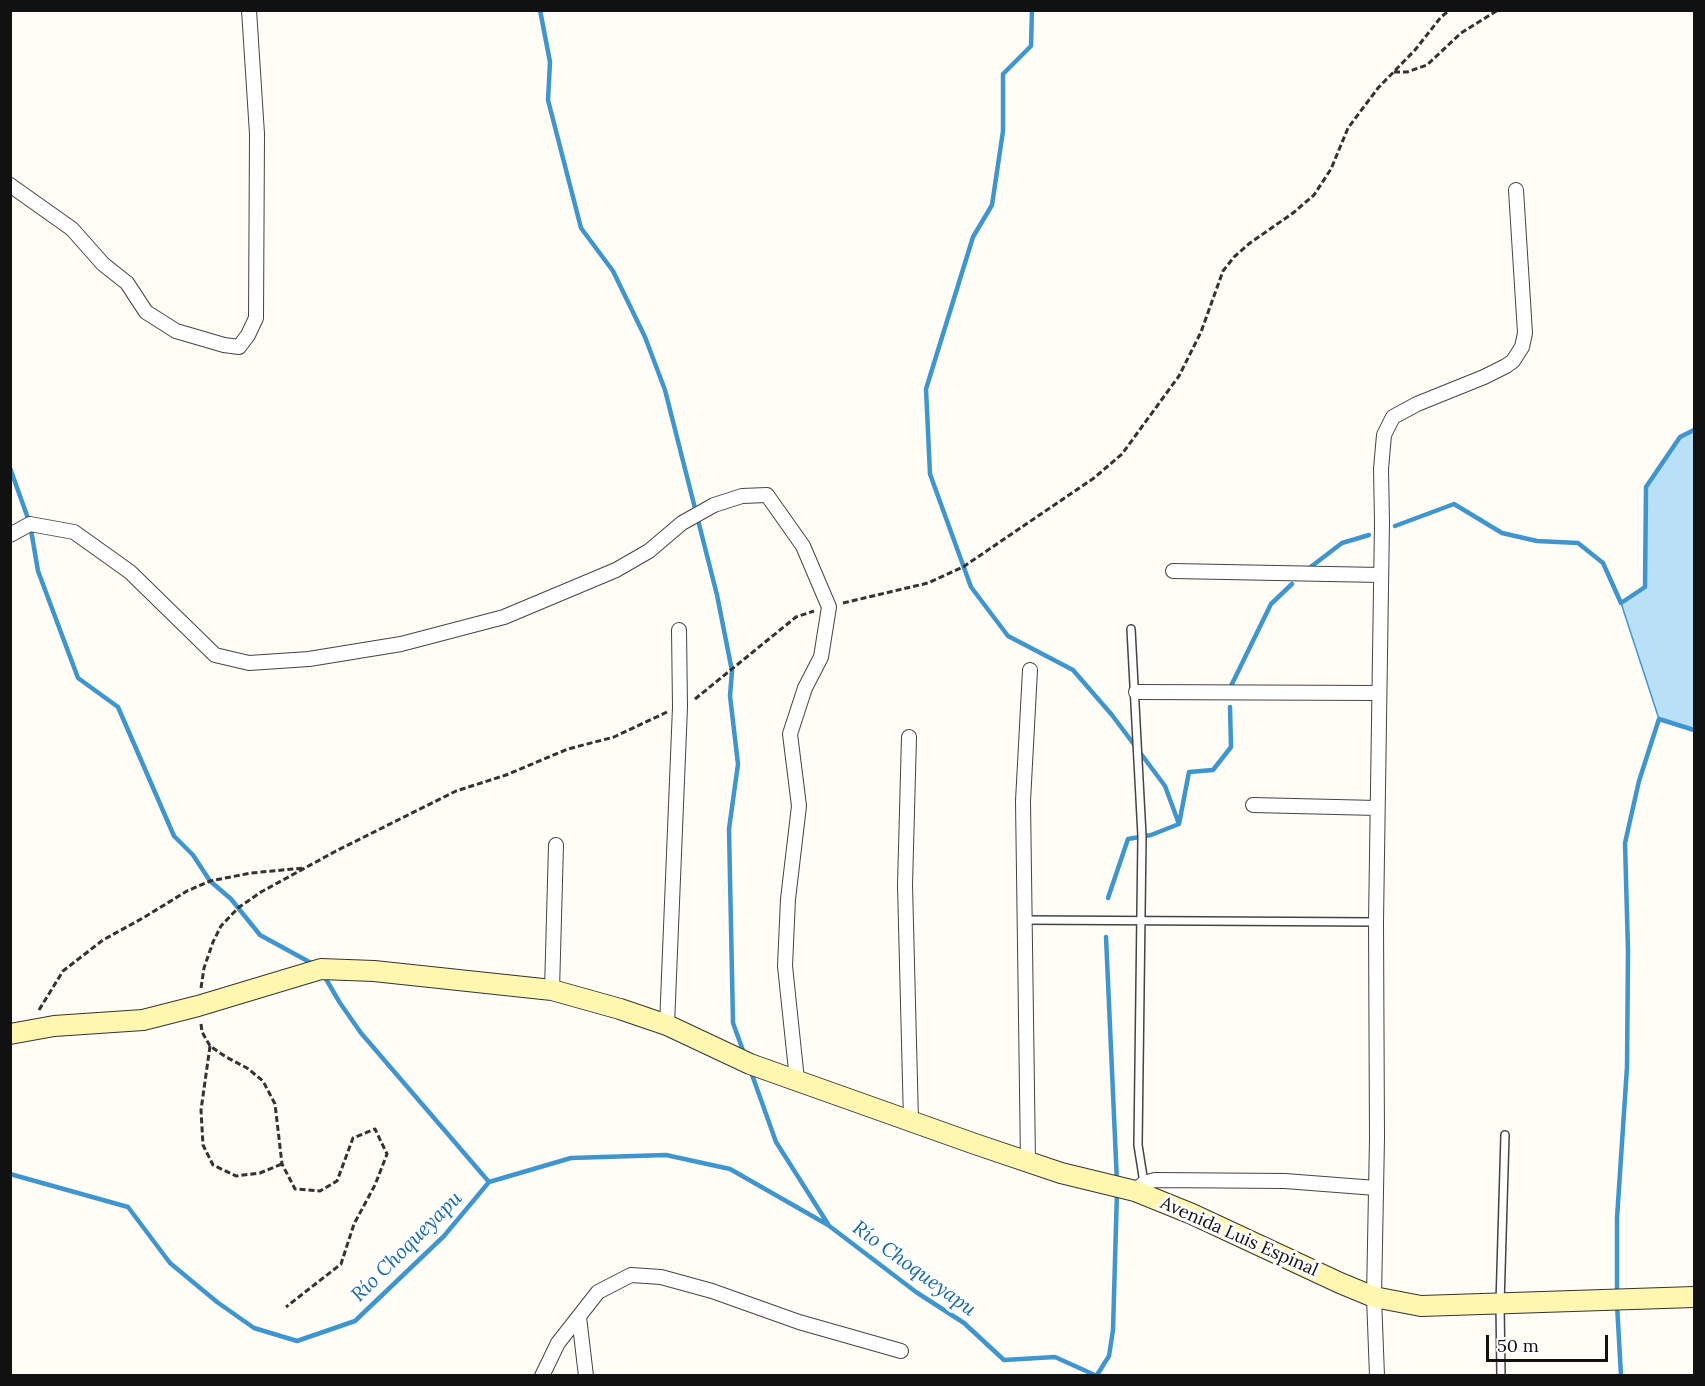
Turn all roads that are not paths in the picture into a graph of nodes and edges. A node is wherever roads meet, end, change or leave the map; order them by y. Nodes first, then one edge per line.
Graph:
1 (249, 10) edge
2 (10, 185) edge
3 (1516, 190) dead end
4 (10, 535) edge
5 (1173, 572) dead end
6 (1381, 575) junction
7 (1131, 629) dead end
8 (679, 630) dead end
9 (1030, 670) dead end
10 (1136, 692) junction
11 (1378, 693) junction
12 (909, 737) dead end
13 (1253, 805) dead end
14 (1377, 808) junction
15 (556, 845) dead end
16 (1025, 920) junction
17 (1141, 921) junction
18 (1376, 922) junction
19 (552, 990) junction
20 (667, 1025) junction
21 (17, 1033) edge
22 (797, 1080) junction
23 (911, 1121) junction
24 (1505, 1135) dead end
25 (1028, 1162) junction
26 (1139, 1187) junction
27 (1376, 1188) junction
28 (1374, 1297) junction
29 (1695, 1297) edge
30 (1500, 1304) junction
31 (579, 1317) junction
32 (901, 1351) dead end
33 (542, 1376) edge
34 (586, 1376) edge
35 (1377, 1376) edge
36 (1501, 1376) edge

1 - 2 street
3 - 6 street
4 - 22 street
5 - 6 street
6 - 11 street
7 - 10 lane
8 - 20 street
9 - 16 street
10 - 11 street
10 - 17 lane
11 - 14 street
12 - 23 street
13 - 14 street
14 - 18 street
15 - 19 street
16 - 17 lane
16 - 25 street
17 - 18 lane
17 - 26 lane
18 - 27 street
19 - 20 street, Avenida Luis Espinal
19 - 21 street, Avenida Luis Espinal
20 - 22 street, Avenida Luis Espinal
22 - 23 street, Avenida Luis Espinal
23 - 25 street, Avenida Luis Espinal
24 - 30 lane
25 - 26 street, Avenida Luis Espinal
26 - 27 street
26 - 28 street, Avenida Luis Espinal
27 - 28 street
28 - 30 street, Avenida Luis Espinal
28 - 35 street
29 - 30 street, Avenida Luis Espinal
30 - 36 lane
31 - 32 street
31 - 33 street
31 - 34 street

